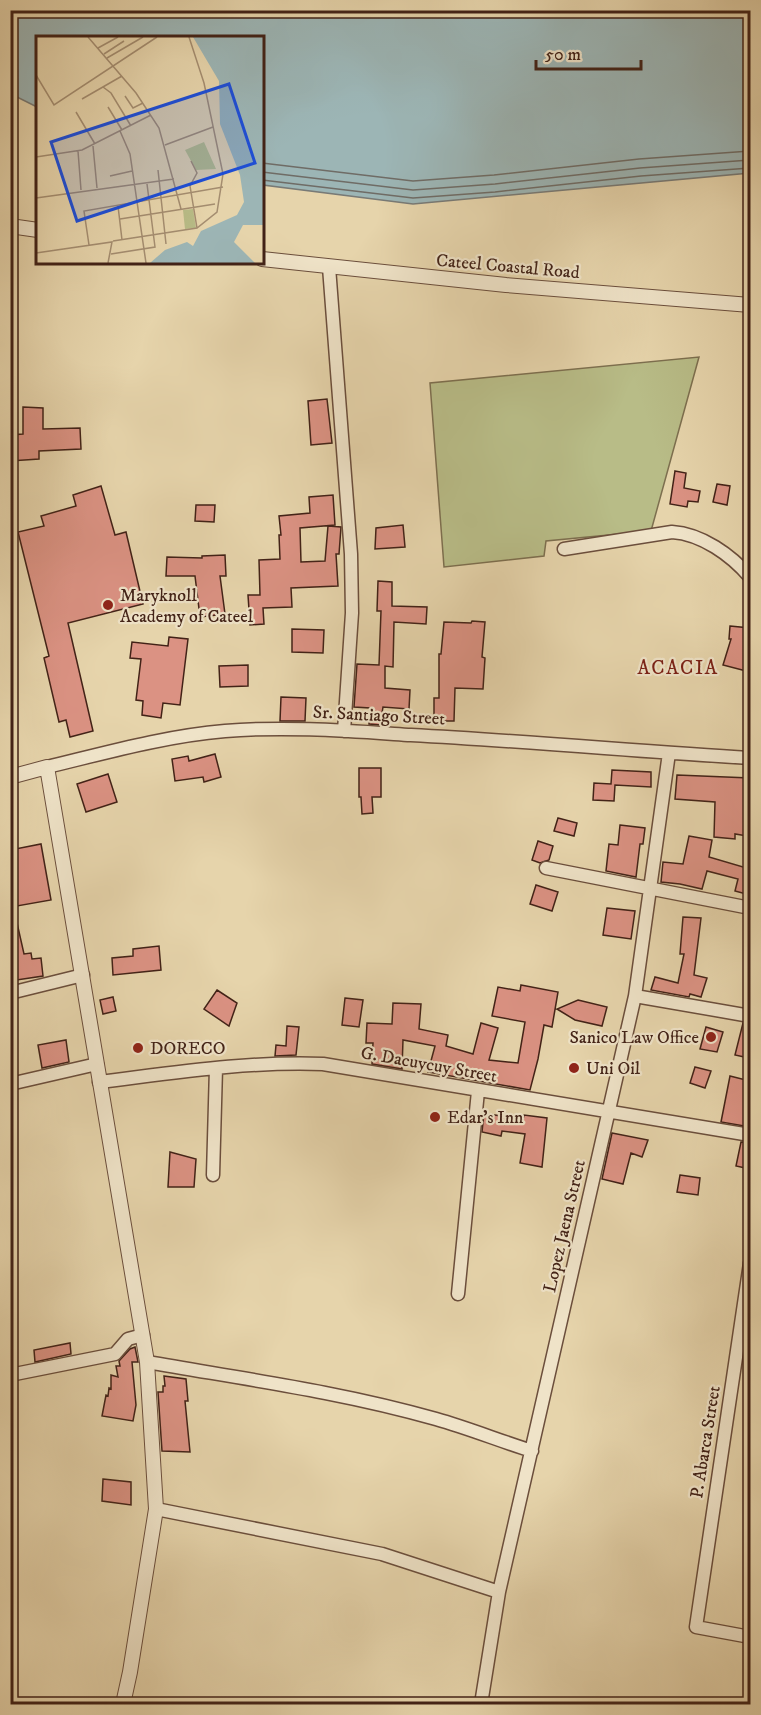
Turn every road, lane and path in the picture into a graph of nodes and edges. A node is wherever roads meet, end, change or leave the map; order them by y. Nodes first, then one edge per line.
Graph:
1 (10, 226) edge
2 (36, 230) edge
3 (264, 259) edge
4 (329, 267) junction
5 (750, 305) edge
6 (564, 549) dead end
7 (750, 577) edge
8 (345, 731) junction
9 (669, 753) junction
10 (750, 758) edge
11 (47, 767) junction
12 (10, 777) edge
13 (546, 868) dead end
14 (651, 887) junction
15 (750, 908) edge
16 (83, 975) junction
17 (10, 993) edge
18 (635, 996) junction
19 (750, 1016) edge
20 (97, 1064) junction
21 (216, 1068) junction
22 (99, 1082) junction
23 (10, 1084) edge
24 (478, 1091) junction
25 (608, 1110) junction
26 (750, 1135) edge
27 (213, 1175) dead end
28 (750, 1263) edge
29 (458, 1294) dead end
30 (747, 1314) edge
31 (143, 1335) junction
32 (147, 1362) junction
33 (10, 1376) edge
34 (532, 1451) junction
35 (156, 1509) junction
36 (499, 1592) junction
37 (750, 1637) edge
38 (123, 1704) edge
39 (481, 1704) edge

1 - 2 street
3 - 4 street, Cateel Coastal Road
4 - 5 street, Cateel Coastal Road
4 - 8 street
6 - 7 street
8 - 9 street, Sr. Santiago Street
8 - 11 street, Sr. Santiago Street
9 - 10 street, Sr. Santiago Street
9 - 14 street, Lopez Jaena Street
11 - 12 street, Sr. Santiago Street
11 - 16 street
13 - 14 street
14 - 15 street
14 - 18 street, Lopez Jaena Street
16 - 17 street
16 - 20 street
18 - 19 street
18 - 25 street, Lopez Jaena Street
20 - 22 street
20 - 23 street
21 - 22 street, G. Dacuycuy Street
21 - 24 street, G. Dacuycuy Street
21 - 27 street
22 - 31 street
24 - 25 street, G. Dacuycuy Street
24 - 29 street
25 - 26 street, G. Dacuycuy Street
25 - 34 street, Lopez Jaena Street
28 - 30 street, P. Abarca Street
30 - 37 street, P. Abarca Street
31 - 32 street
31 - 33 street
32 - 34 street
32 - 35 street
34 - 36 street, Lopez Jaena Street
35 - 36 street
35 - 38 street
36 - 39 street, Lopez Jaena Street

